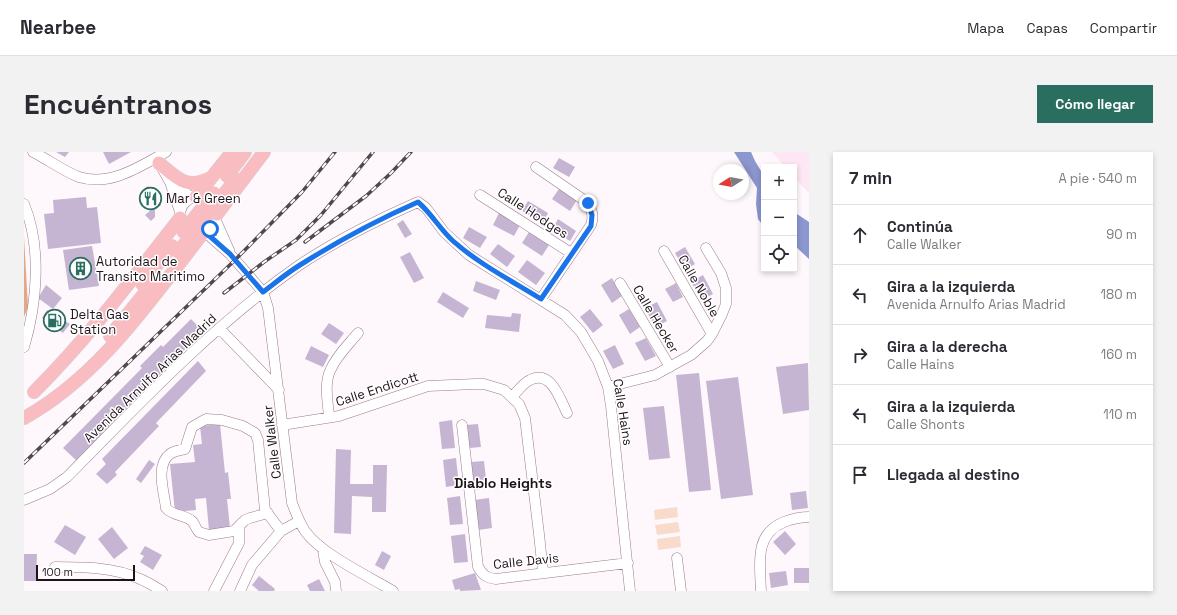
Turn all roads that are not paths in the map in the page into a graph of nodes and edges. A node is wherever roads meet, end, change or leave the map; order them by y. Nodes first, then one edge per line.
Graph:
1 (33, 152) edge
2 (232, 152) edge
3 (245, 152) edge
4 (257, 152) edge
5 (264, 152) edge
6 (159, 156) edge
7 (536, 167) dead end
8 (227, 177) junction
9 (170, 182) junction
10 (480, 195) dead end
11 (194, 198) junction
12 (418, 202) joint
13 (24, 204) edge
14 (180, 215) junction
15 (216, 218) junction
16 (204, 233) junction
17 (706, 248) dead end
18 (173, 250) junction
19 (664, 252) dead end
20 (571, 253) junction
21 (230, 254) junction
22 (620, 283) dead end
23 (263, 292) junction
24 (541, 299) junction
25 (219, 328) junction
26 (358, 333) dead end
27 (712, 334) junction
28 (24, 347) edge
29 (670, 367) junction
30 (608, 387) junction
31 (279, 390) junction
32 (29, 396) edge
33 (512, 397) junction
34 (567, 413) dead end
35 (24, 417) edge
36 (329, 417) junction
37 (462, 424) dead end
38 (282, 425) junction
39 (24, 500) edge
40 (268, 514) junction
41 (809, 517) edge
42 (299, 521) junction
43 (239, 527) junction
44 (281, 530) junction
45 (323, 550) junction
46 (677, 558) dead end
47 (628, 563) junction
48 (55, 567) dead end
49 (543, 572) junction
50 (162, 591) edge
51 (214, 591) edge
52 (240, 591) edge
53 (336, 591) edge
54 (393, 591) edge
55 (630, 591) edge
56 (681, 591) edge
57 (761, 591) edge

1 - 6 street
2 - 8 main road
3 - 8 main road
4 - 8 main road
5 - 8 main road
6 - 8 main road
6 - 9 street
7 - 20 street
8 - 11 main road
8 - 15 main road
8 - 18 main road, bridge
9 - 11 street
9 - 14 street
10 - 20 street, Calle Hodges
11 - 14 street
11 - 15 street
12 - 23 street, Avenida Arnulfo Arias Madrid
12 - 24 street, Calle Hains
13 - 28 street
14 - 16 street
14 - 18 main road
15 - 16 street
15 - 21 street, Calle Walker
16 - 18 main road
16 - 21 street, Calle Walker
17 - 27 street
18 - 32 main road
18 - 35 main road
19 - 27 street, Calle Noble
20 - 24 street
21 - 23 street, Calle Walker
22 - 29 street, Calle Hecker
23 - 25 street, Avenida Arnulfo Arias Madrid
23 - 31 street, Calle Walker
24 - 30 street, Calle Hains
25 - 31 street
25 - 39 street, Avenida Arnulfo Arias Madrid
26 - 36 street
27 - 29 street
29 - 30 street
30 - 47 street, Calle Hains
31 - 38 street, Calle Walker
33 - 34 street
33 - 36 street, Calle Endicott
33 - 49 street, Calle Endicott
36 - 38 street, Calle Endicott
37 - 49 street, Calle Davis
38 - 42 street, Calle Walker
40 - 43 street
40 - 43 street
40 - 44 street
41 - 57 street
42 - 44 street
42 - 45 street, Calle Walker
43 - 51 street
44 - 52 street
45 - 53 street
45 - 54 street, Calle Walker
46 - 56 street
47 - 49 street, Calle Davis
47 - 55 street, Calle Hains
48 - 50 street

